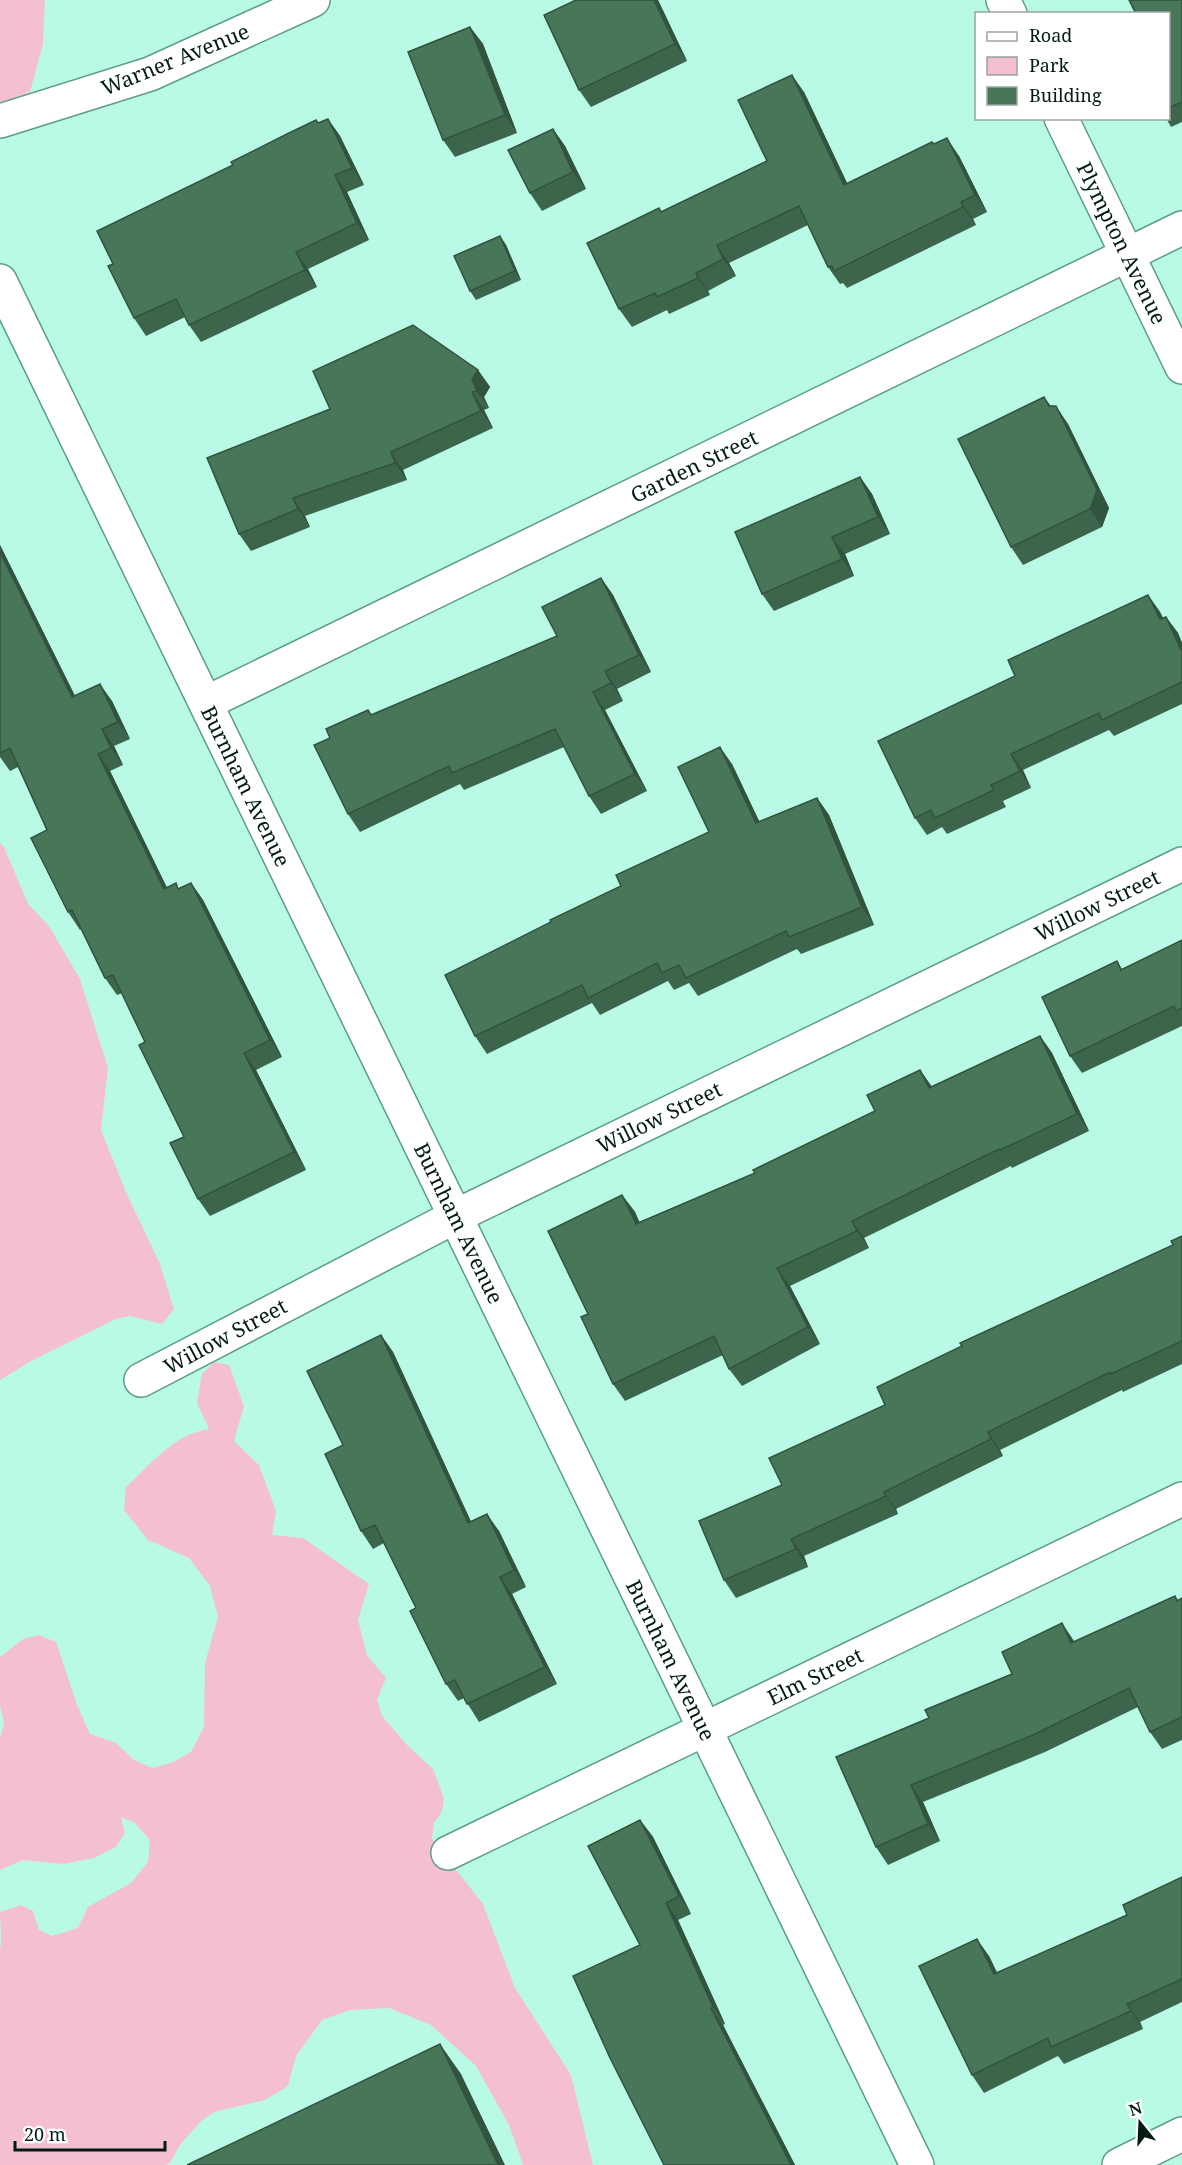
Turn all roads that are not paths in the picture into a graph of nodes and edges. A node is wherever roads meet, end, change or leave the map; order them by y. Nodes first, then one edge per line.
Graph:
1 (313, 0) edge
2 (1062, 120) edge
3 (0, 121) edge
4 (1182, 228) edge
5 (1128, 256) junction
6 (0, 281) edge
7 (1182, 367) edge
8 (206, 703) junction
9 (1182, 864) edge
10 (456, 1216) junction
11 (141, 1380) dead end
12 (1182, 1499) edge
13 (705, 1729) junction
14 (448, 1852) dead end
15 (1182, 2134) edge
16 (917, 2165) edge
17 (1119, 2165) edge

1 - 3 street, Warner Avenue
2 - 5 street, Plympton Avenue
4 - 5 street, Garden Street
5 - 7 street, Plympton Avenue
5 - 8 street, Garden Street
6 - 8 street, Burnham Avenue
8 - 10 street, Burnham Avenue
9 - 10 street, Willow Street
10 - 11 street, Willow Street
10 - 13 street, Burnham Avenue
12 - 13 street, Elm Street
13 - 14 street, Elm Street
13 - 16 street, Burnham Avenue
15 - 17 street

